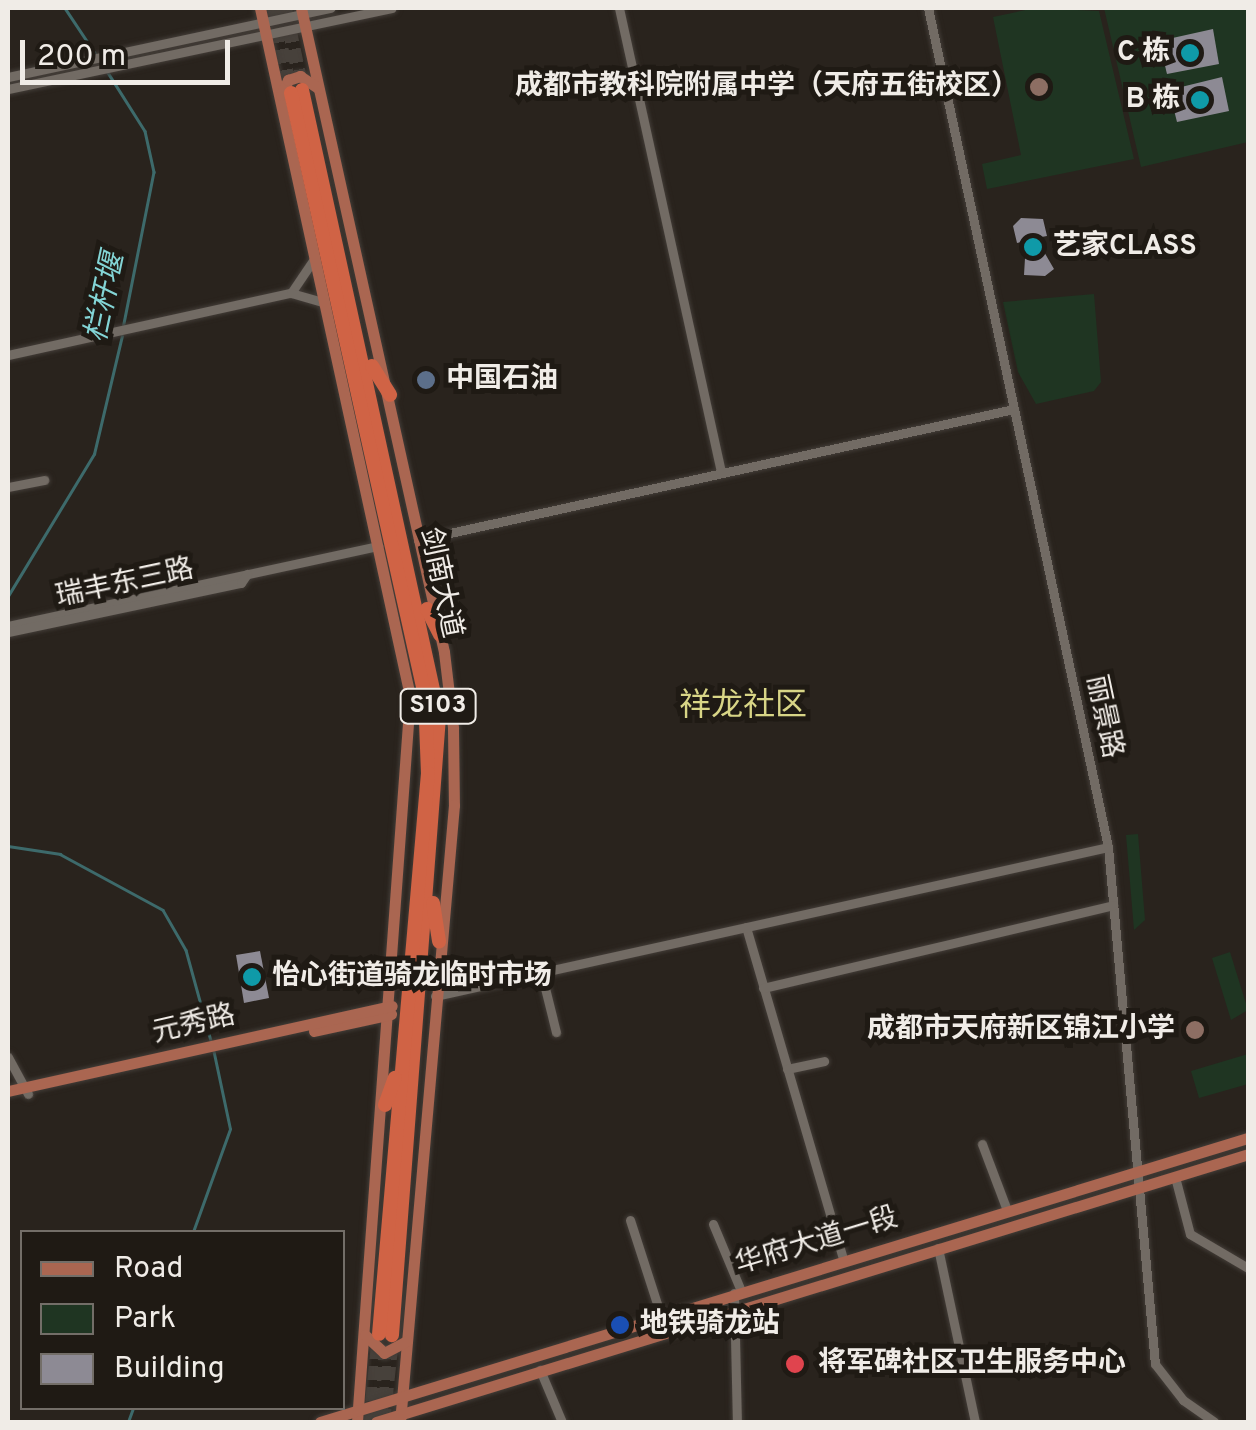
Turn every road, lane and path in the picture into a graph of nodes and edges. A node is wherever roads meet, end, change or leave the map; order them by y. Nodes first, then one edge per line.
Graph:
1 (260, 8) edge
2 (332, 8) edge
3 (392, 8) edge
4 (620, 8) edge
5 (928, 8) edge
6 (304, 16) edge
7 (265, 29) junction
8 (8, 77) edge
9 (8, 89) edge
10 (321, 91) junction
11 (291, 94) junction
12 (314, 257) junction
13 (290, 293) junction
14 (325, 303) junction
15 (363, 351) junction
16 (8, 354) edge
17 (390, 395) junction
18 (1014, 409) junction
19 (721, 473) junction
20 (44, 480) dead end
21 (8, 487) edge
22 (411, 536) junction
23 (378, 546) junction
24 (8, 629) edge
25 (440, 635) joint
26 (1108, 847) junction
27 (429, 877) junction
28 (1113, 905) junction
29 (746, 927) junction
30 (438, 942) junction
31 (542, 972) junction
32 (764, 988) junction
33 (436, 996) junction
34 (392, 1010) junction
35 (556, 1032) dead end
36 (404, 1054) junction
37 (8, 1057) edge
38 (824, 1061) dead end
39 (787, 1069) junction
40 (27, 1091) junction
41 (8, 1095) edge
42 (384, 1105) junction
43 (1248, 1138) edge
44 (982, 1144) dead end
45 (1248, 1154) edge
46 (1133, 1173) junction
47 (1175, 1176) junction
48 (1134, 1188) junction
49 (1007, 1210) junction
50 (630, 1220) dead end
51 (713, 1224) dead end
52 (938, 1248) junction
53 (843, 1259) junction
54 (1248, 1268) edge
55 (738, 1292) junction
56 (736, 1310) junction
57 (661, 1316) junction
58 (386, 1336) junction
59 (540, 1370) junction
60 (402, 1400) junction
61 (358, 1417) edge
62 (401, 1419) edge
63 (320, 1422) edge
64 (376, 1422) edge
65 (562, 1422) edge
66 (738, 1422) edge
67 (975, 1422) edge
68 (1214, 1422) edge

1 - 7 main road
2 - 6 street
3 - 6 street
4 - 19 street
5 - 18 street, 丽景路
6 - 7 street
6 - 10 main road
7 - 8 street
7 - 9 street
7 - 11 main road
10 - 11 main road
10 - 17 main road
11 - 12 main road
11 - 15 highway, 剑南大道 / S103
11 - 36 highway, 剑南大道 / S103
12 - 13 street
12 - 14 main road
13 - 14 street
13 - 16 street
14 - 23 main road
15 - 17 highway
15 - 22 highway, 剑南大道 / S103
17 - 22 main road
18 - 19 street
18 - 26 street, 丽景路
19 - 22 street
20 - 21 street
22 - 25 highway
22 - 27 highway, 剑南大道 / S103
23 - 24 street
23 - 34 main road
25 - 30 main road
26 - 28 street, 丽景路
26 - 29 street
27 - 30 highway
27 - 58 highway, 剑南大道 / S103
28 - 32 street
28 - 46 street, 丽景路
29 - 31 street
29 - 32 street
30 - 33 main road
31 - 33 street
31 - 35 street
32 - 39 street
33 - 58 main road
34 - 40 main road, 元秀路
34 - 42 main road
36 - 42 highway
36 - 58 highway, 剑南大道 / S103
37 - 40 street
38 - 39 street
39 - 53 street
40 - 41 main road, 元秀路
42 - 58 main road
43 - 46 main road, 华府大道一段
44 - 49 street
45 - 47 main road
46 - 48 street, 丽景路
46 - 49 main road, 华府大道一段
47 - 48 main road
47 - 54 street
48 - 52 main road
48 - 68 street, 丽景路
49 - 53 main road, 华府大道一段
50 - 57 street
51 - 55 street
52 - 56 main road
52 - 67 street
53 - 55 main road, 华府大道一段
55 - 56 street
55 - 57 main road, 华府大道一段
56 - 59 main road
56 - 66 street
57 - 60 main road, 华府大道一段
58 - 60 main road
58 - 61 main road
59 - 62 main road
59 - 65 street
60 - 61 main road, 华府大道一段
60 - 62 main road
61 - 63 main road, 华府大道一段
62 - 64 main road

